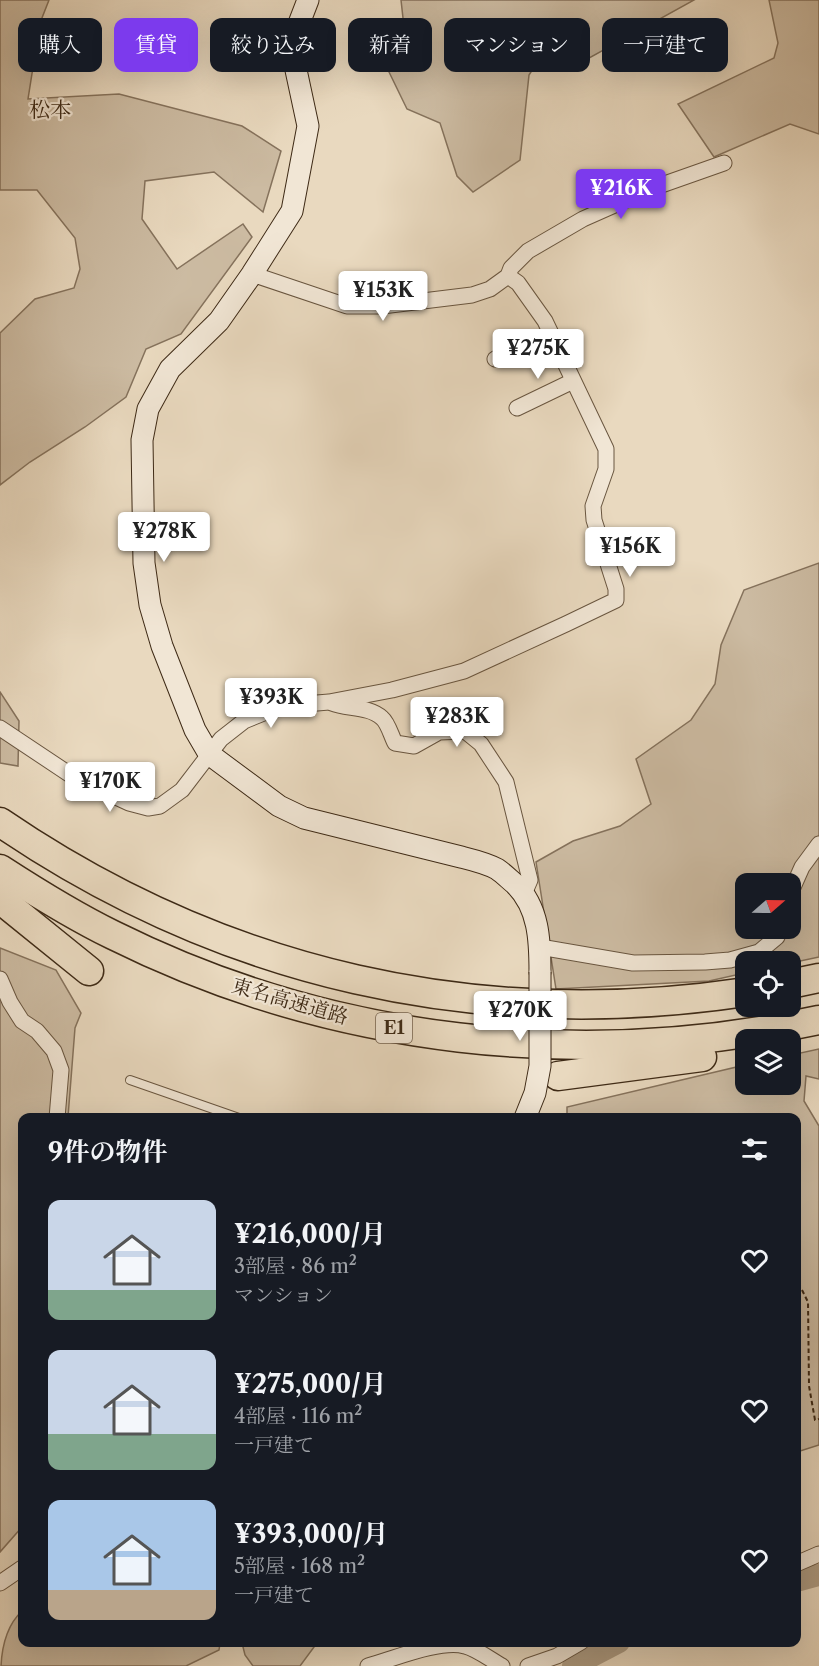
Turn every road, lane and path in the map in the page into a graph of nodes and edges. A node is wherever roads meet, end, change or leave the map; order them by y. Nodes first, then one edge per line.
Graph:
1 (308, 0) edge
2 (724, 163) dead end
3 (252, 274) junction
4 (508, 276) junction
5 (550, 333) junction
6 (495, 359) dead end
7 (573, 381) junction
8 (517, 408) dead end
9 (329, 702) junction
10 (0, 728) edge
11 (209, 754) junction
12 (0, 805) edge
13 (0, 822) edge
14 (819, 844) edge
15 (0, 869) edge
16 (799, 873) edge
17 (524, 894) junction
18 (0, 899) edge
19 (775, 939) edge
20 (540, 947) junction
21 (89, 971) dead end
22 (819, 978) edge
23 (0, 979) edge
24 (363, 981) junction
25 (801, 982) edge
26 (735, 993) edge
27 (819, 1020) edge
28 (819, 1031) edge
29 (801, 1036) edge
30 (735, 1051) edge
31 (558, 1076) dead end
32 (130, 1080) dead end
33 (57, 1113) edge
34 (225, 1113) edge
35 (527, 1113) edge
36 (802, 1290) dead end
37 (819, 1419) edge
38 (819, 1554) edge
39 (801, 1562) edge
40 (18, 1571) edge
41 (0, 1583) edge
42 (431, 1647) edge
43 (468, 1647) edge
44 (572, 1647) edge
45 (368, 1666) edge
46 (502, 1666) edge
47 (528, 1666) edge

1 - 3 street
2 - 4 street
3 - 4 street
3 - 11 street
4 - 5 street
5 - 6 street
5 - 7 street
7 - 8 street
7 - 9 street
9 - 11 street
9 - 17 street
10 - 11 street
11 - 17 street
12 - 24 highway
13 - 24 highway, 東名高速道路 / E1
14 - 16 street
15 - 27 highway, 東名高速道路 / E1
17 - 20 street
18 - 21 highway
19 - 20 street
20 - 35 street, bridge
22 - 25 highway
23 - 33 street
24 - 26 highway, 東名高速道路 / E1
28 - 29 highway
30 - 31 highway
32 - 34 lane
36 - 37 path
38 - 39 street
40 - 41 street
42 - 45 street
43 - 46 street
44 - 47 street

